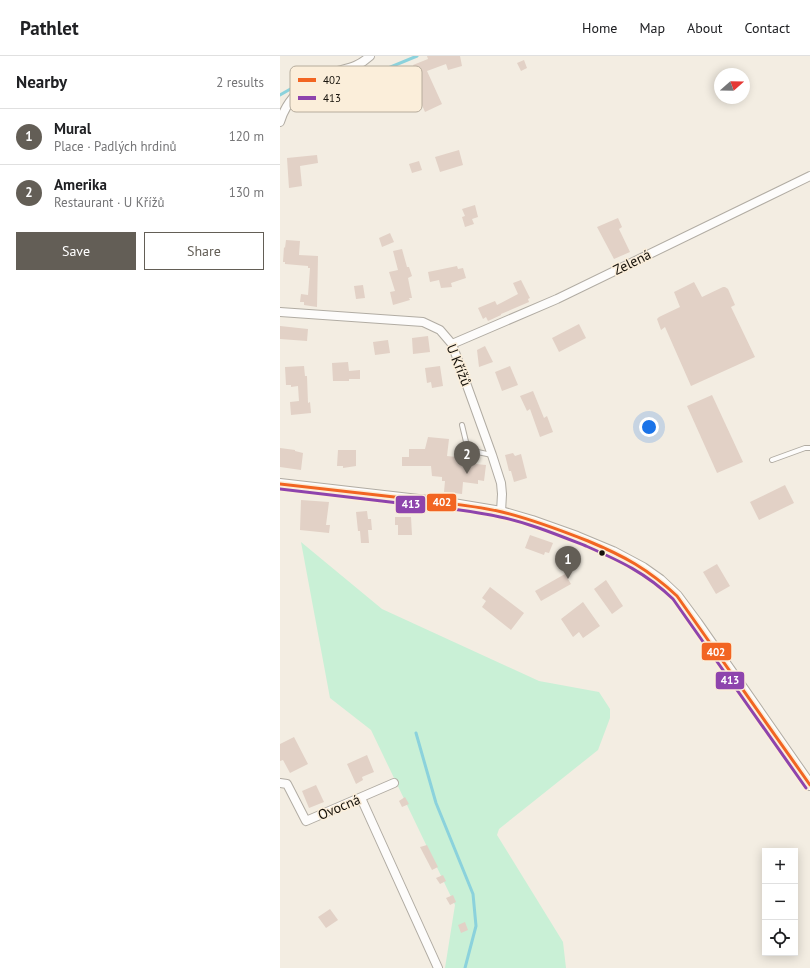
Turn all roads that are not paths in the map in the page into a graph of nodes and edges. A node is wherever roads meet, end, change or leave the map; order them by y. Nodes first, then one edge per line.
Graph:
1 (370, 56) edge
2 (356, 66) edge
3 (290, 102) edge
4 (280, 122) edge
5 (810, 176) edge
6 (280, 312) edge
7 (452, 344) junction
8 (462, 425) dead end
9 (810, 448) edge
10 (492, 455) junction
11 (772, 460) dead end
12 (280, 484) edge
13 (501, 512) junction
14 (280, 783) edge
15 (394, 783) dead end
16 (810, 785) edge
17 (360, 798) junction
18 (438, 968) edge

1 - 2 street
3 - 4 street
5 - 7 street, Zelená
6 - 7 street, U Křížů
7 - 10 street, U Křížů
8 - 10 lane
9 - 11 lane
10 - 13 street, U Křížů
12 - 13 street
13 - 16 street
14 - 17 street, Ovocná
15 - 17 street, Ovocná
17 - 18 street

